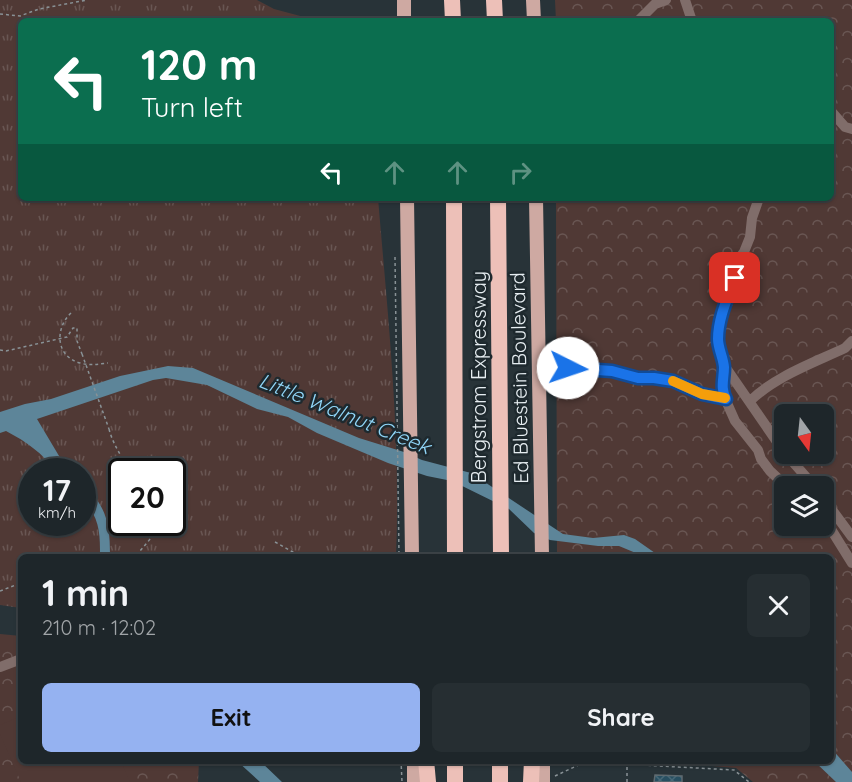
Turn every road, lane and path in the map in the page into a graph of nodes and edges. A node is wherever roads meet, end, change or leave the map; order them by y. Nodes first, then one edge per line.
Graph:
1 (87, 0) edge
2 (404, 0) edge
3 (452, 0) edge
4 (494, 0) edge
5 (533, 0) edge
6 (666, 0) edge
7 (685, 0) edge
8 (0, 14) edge
9 (404, 18) edge
10 (453, 18) edge
11 (495, 18) edge
12 (534, 18) edge
13 (642, 18) edge
14 (691, 18) edge
15 (834, 113) edge
16 (852, 129) edge
17 (407, 201) edge
18 (454, 201) edge
19 (498, 201) edge
20 (536, 201) edge
21 (758, 201) edge
22 (396, 257) dead end
23 (71, 312) dead end
24 (59, 339) junction
25 (852, 341) edge
26 (0, 350) edge
27 (108, 363) dead end
28 (724, 365) junction
29 (568, 368) dead end
30 (726, 399) junction
31 (750, 401) junction
32 (774, 437) edge
33 (123, 458) edge
34 (795, 464) edge
35 (775, 476) edge
36 (805, 476) edge
37 (834, 513) edge
38 (405, 515) junction
39 (834, 534) edge
40 (151, 536) edge
41 (852, 537) edge
42 (275, 542) dead end
43 (139, 554) edge
44 (296, 554) edge
45 (399, 554) edge
46 (412, 554) edge
47 (455, 554) edge
48 (501, 554) edge
49 (542, 554) edge
50 (852, 563) edge
51 (18, 584) edge
52 (0, 591) edge
53 (18, 661) edge
54 (0, 667) edge
55 (401, 764) edge
56 (414, 764) edge
57 (426, 764) edge
58 (455, 764) edge
59 (500, 764) edge
60 (532, 764) edge
61 (544, 764) edge
62 (581, 764) edge
63 (627, 764) joint
64 (549, 779) edge
65 (402, 782) edge
66 (414, 782) edge
67 (428, 782) edge
68 (455, 782) edge
69 (500, 782) edge
70 (531, 782) edge
71 (627, 782) edge
72 (749, 782) edge

1 - 8 path
2 - 9 main road
3 - 10 highway
4 - 11 highway
5 - 12 main road
6 - 13 street
7 - 14 street
15 - 16 street
17 - 38 main road
18 - 47 highway, Bergstrom Expressway
19 - 48 highway, Bergstrom Expressway
20 - 49 main road, Ed Bluestein Boulevard
21 - 28 street
22 - 38 path
23 - 24 path
24 - 26 path
24 - 27 path
24 - 33 path, bridge
25 - 31 street
28 - 30 street
28 - 31 street
29 - 30 street
30 - 35 street
31 - 32 street
34 - 36 street
37 - 41 street
38 - 45 path
38 - 46 main road
39 - 50 street
40 - 43 path
42 - 44 path
51 - 52 path
53 - 54 street
55 - 65 path
56 - 66 main road
57 - 67 highway
58 - 68 highway
59 - 69 highway
60 - 70 highway
61 - 64 main road
62 - 64 path
63 - 71 path
63 - 72 path

